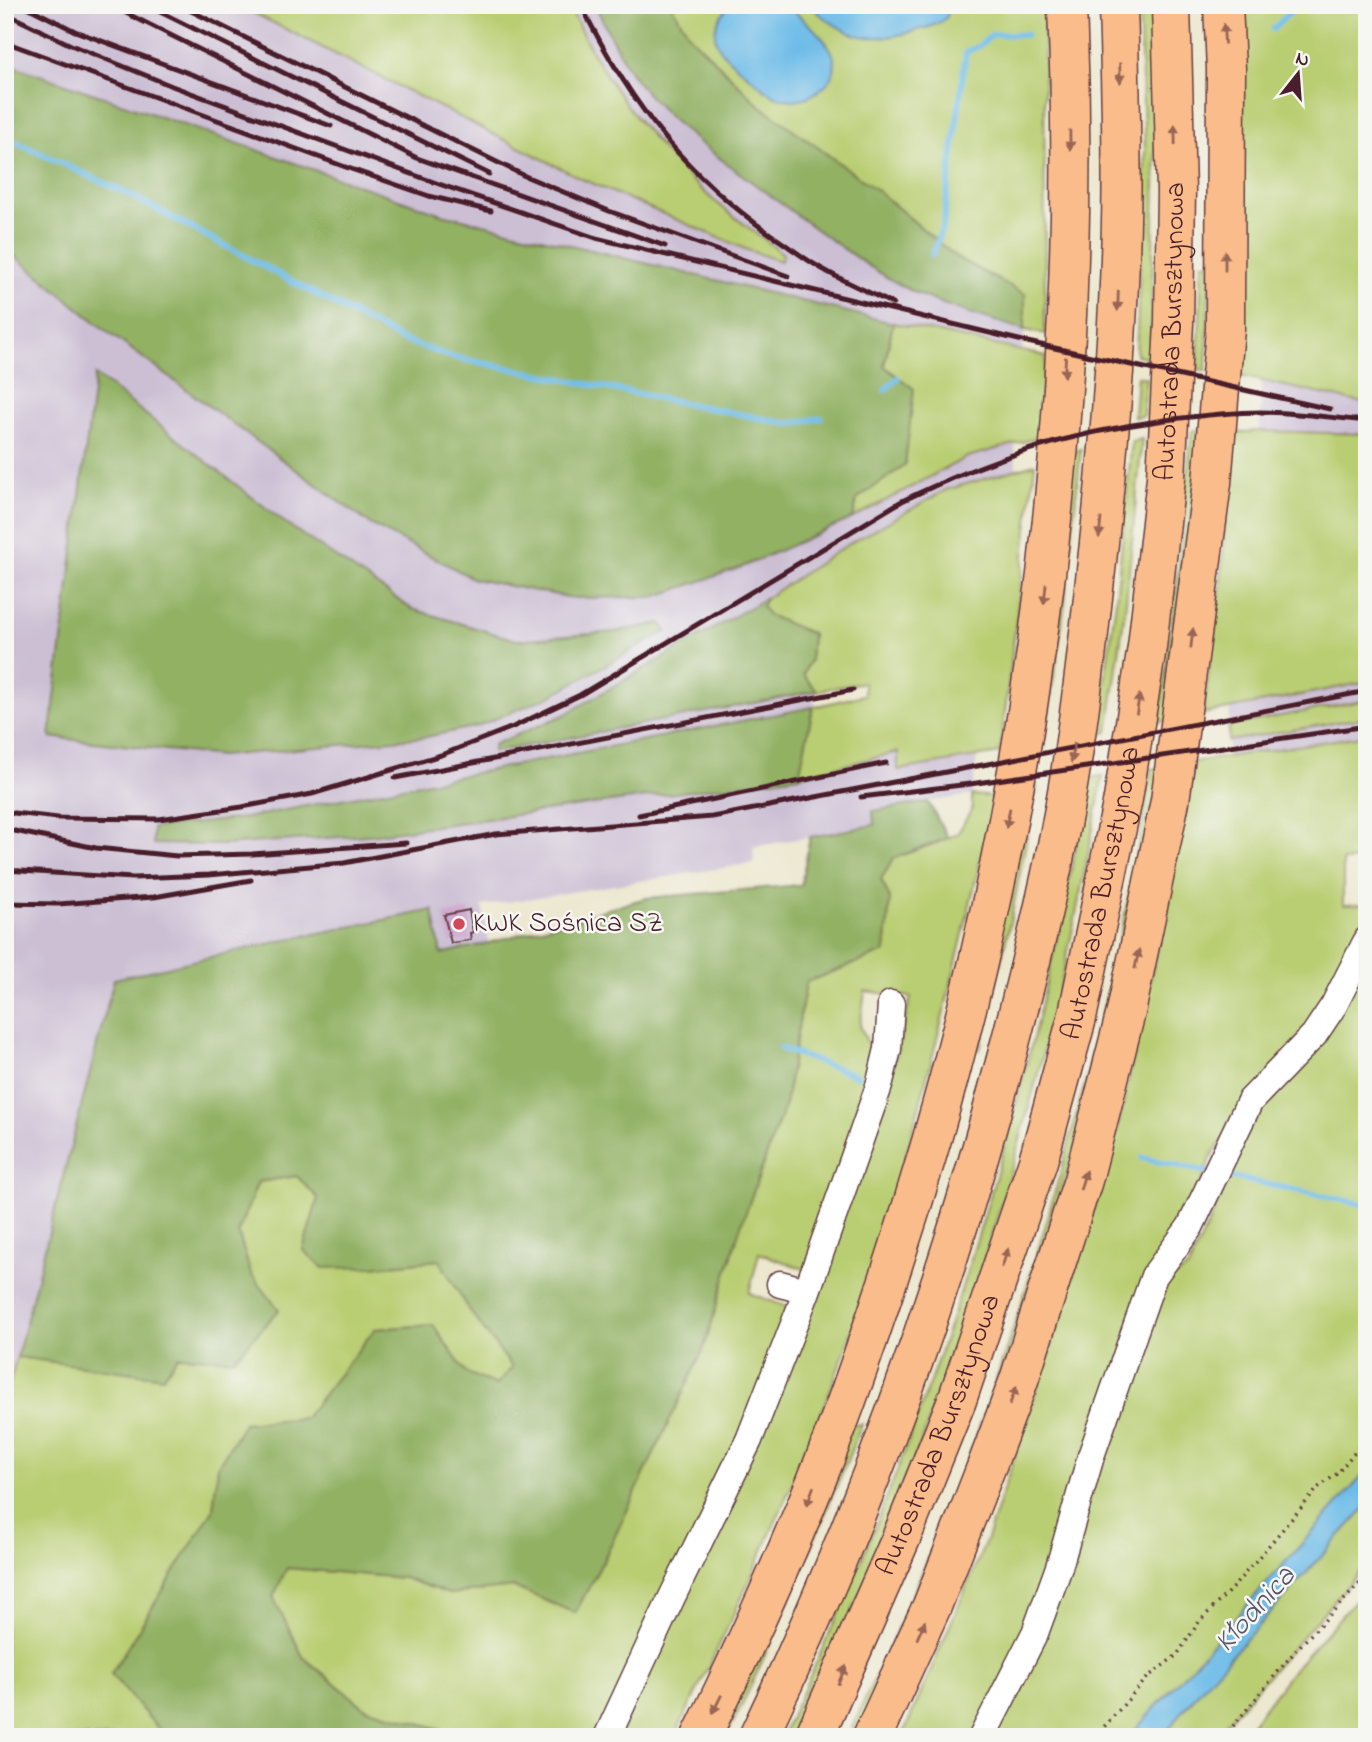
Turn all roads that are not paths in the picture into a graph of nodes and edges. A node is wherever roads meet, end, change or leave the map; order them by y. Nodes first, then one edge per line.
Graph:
1 (1067, 5) edge
2 (1118, 5) edge
3 (1171, 5) edge
4 (1223, 5) edge
5 (1367, 940) edge
6 (891, 1004) dead end
7 (780, 1284) dead end
8 (807, 1291) junction
9 (607, 1737) edge
10 (701, 1737) edge
11 (758, 1737) edge
12 (814, 1737) edge
13 (872, 1737) edge
14 (982, 1737) edge

1 -> 10 highway
2 -> 11 highway, Autostrada Bursztynowa
12 -> 3 highway, Autostrada Bursztynowa
13 -> 4 highway
5 - 14 lane
6 - 8 lane
7 - 8 lane
8 - 9 lane

